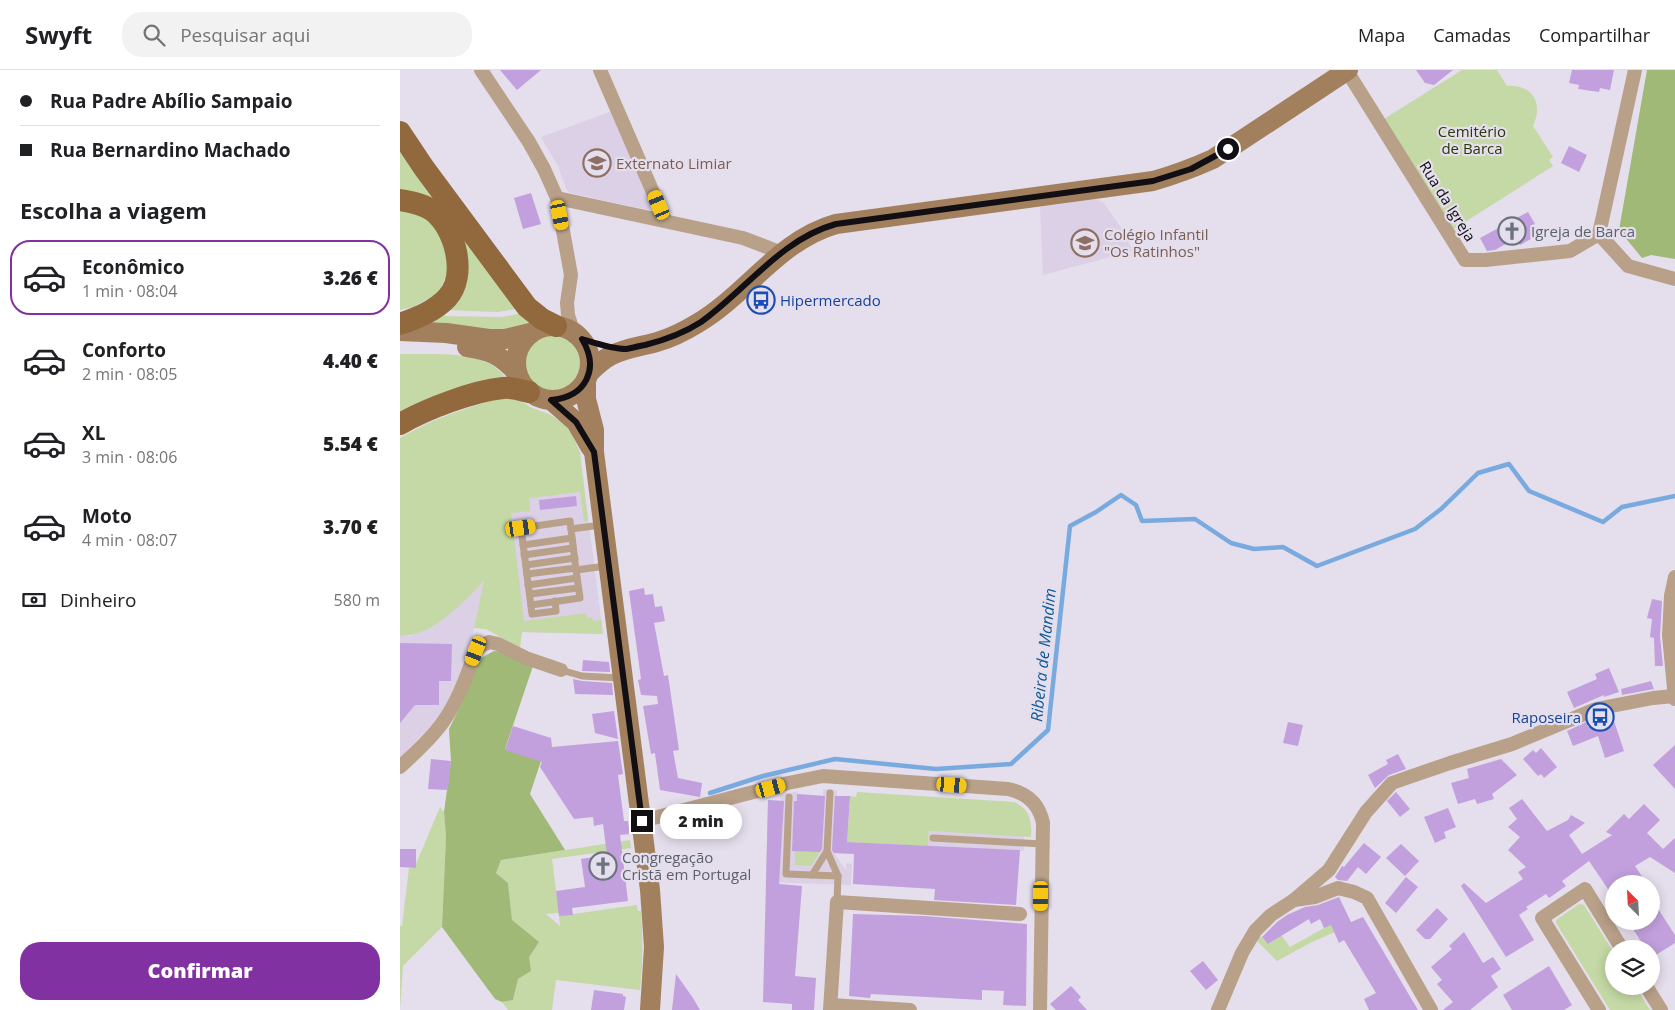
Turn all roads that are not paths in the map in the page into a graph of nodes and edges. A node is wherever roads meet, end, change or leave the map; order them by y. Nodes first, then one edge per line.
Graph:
1 (481, 70) edge
2 (600, 70) edge
3 (1348, 70) edge
4 (1635, 70) edge
5 (400, 132) edge
6 (556, 198) junction
7 (400, 200) edge
8 (665, 220) junction
9 (1599, 234) junction
10 (782, 252) junction
11 (1675, 279) edge
12 (400, 324) edge
13 (400, 331) edge
14 (570, 332) junction
15 (530, 333) junction
16 (400, 344) edge
17 (626, 349) junction
18 (516, 372) junction
19 (588, 376) junction
20 (529, 392) junction
21 (551, 400) junction
22 (400, 424) edge
23 (594, 452) junction
24 (603, 525) junction
25 (571, 529) junction
26 (572, 538) junction
27 (523, 545) junction
28 (573, 548) junction
29 (524, 555) junction
30 (575, 558) junction
31 (526, 565) junction
32 (609, 565) junction
33 (576, 569) junction
34 (527, 574) junction
35 (1675, 577) edge
36 (577, 578) junction
37 (528, 585) junction
38 (578, 588) junction
39 (530, 594) junction
40 (561, 670) joint
41 (624, 678) junction
42 (1675, 698) edge
43 (400, 767) edge
44 (830, 793) dead end
45 (790, 798) dead end
46 (642, 821) junction
47 (933, 838) dead end
48 (1042, 844) junction
49 (827, 851) junction
50 (812, 875) junction
51 (838, 876) junction
52 (1294, 900) junction
53 (837, 902) junction
54 (1020, 914) dead end
55 (1616, 940) edge
56 (1652, 995) edge
57 (831, 1008) edge
58 (650, 1010) edge
59 (910, 1010) edge
60 (1040, 1010) edge
61 (1218, 1010) edge
62 (1431, 1010) edge
63 (1599, 1010) edge
64 (1661, 1010) edge

1 - 6 street
2 - 8 street
3 - 9 street, Rua da Igreja
3 - 10 main road
4 - 9 street
5 - 14 main road
6 - 8 street
6 - 14 street
7 - 12 main road
8 - 10 street
9 - 11 street
10 - 17 main road
13 - 15 main road
14 - 15 main road
14 - 17 main road
14 - 19 main road
15 - 18 main road
16 - 18 main road
17 - 19 main road
18 - 20 main road
19 - 21 main road
19 - 23 main road
20 - 21 main road
20 - 22 main road
21 - 23 main road
23 - 24 main road
24 - 25 lane
24 - 32 main road
25 - 26 lane
25 - 27 lane
26 - 27 lane
26 - 28 lane
27 - 29 lane
28 - 29 lane
28 - 30 lane
29 - 31 lane
30 - 31 lane
30 - 33 lane
31 - 34 lane
32 - 33 lane
32 - 41 main road
33 - 34 lane
33 - 36 lane
34 - 37 lane
35 - 42 street
36 - 37 lane
36 - 38 lane
37 - 39 lane
38 - 39 lane
38 - 39 lane
40 - 41 lane
40 - 43 street
41 - 46 main road
42 - 52 street
44 - 49 lane
45 - 50 lane
46 - 48 street
46 - 58 main road
47 - 48 lane
48 - 60 street
49 - 50 lane
49 - 51 lane
50 - 51 lane
51 - 53 lane
52 - 61 street
52 - 62 street
53 - 54 street
53 - 57 street
55 - 63 street
56 - 64 street
57 - 59 street

